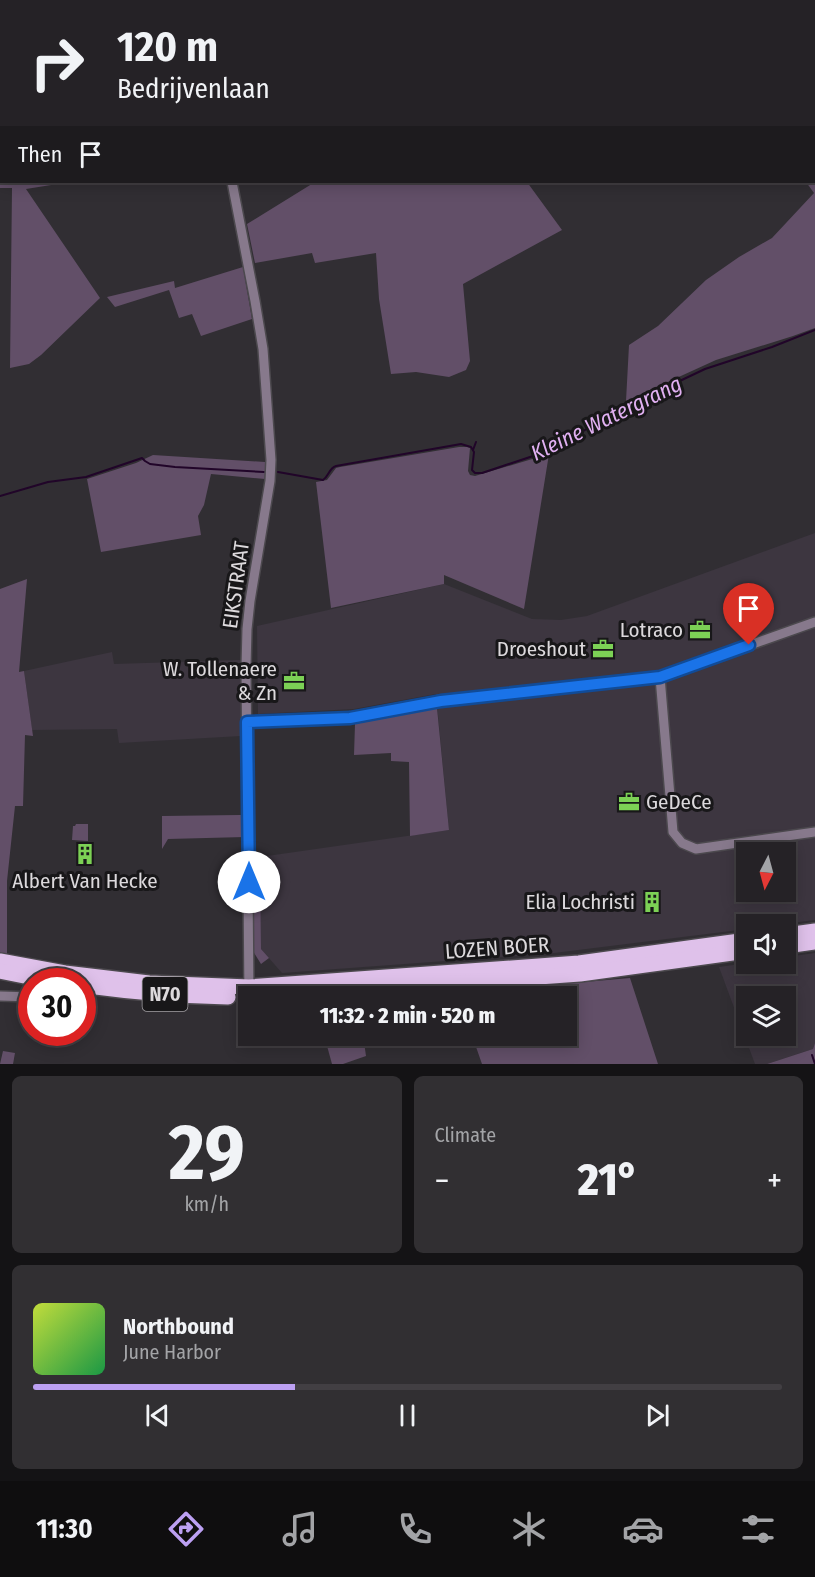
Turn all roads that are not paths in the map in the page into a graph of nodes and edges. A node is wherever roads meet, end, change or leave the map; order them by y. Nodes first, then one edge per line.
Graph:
1 (232, 183) edge
2 (815, 622) edge
3 (660, 677) junction
4 (247, 722) junction
5 (815, 832) edge
6 (815, 931) edge
7 (796, 934) edge
8 (736, 942) edge
9 (815, 942) edge
10 (796, 945) edge
11 (736, 953) edge
12 (0, 961) edge
13 (23, 968) edge
14 (0, 971) edge
15 (18, 973) edge
16 (96, 980) edge
17 (249, 986) edge
18 (317, 986) edge
19 (416, 986) edge
20 (96, 987) edge
21 (238, 991) edge
22 (238, 992) edge
23 (0, 996) edge
24 (18, 997) edge

1 - 4 street, EIKSTRAAT
2 - 3 street
3 - 4 street
3 - 5 street
4 - 17 street, EIKSTRAAT
6 - 7 main road
8 - 18 main road, LOZEN BOER / N70
9 - 10 main road
11 - 19 main road, LOZEN BOER
12 - 13 main road, N70
14 - 15 main road, N70
16 - 21 main road, N70
20 - 22 main road, LOZEN BOER / N70
23 - 24 street

